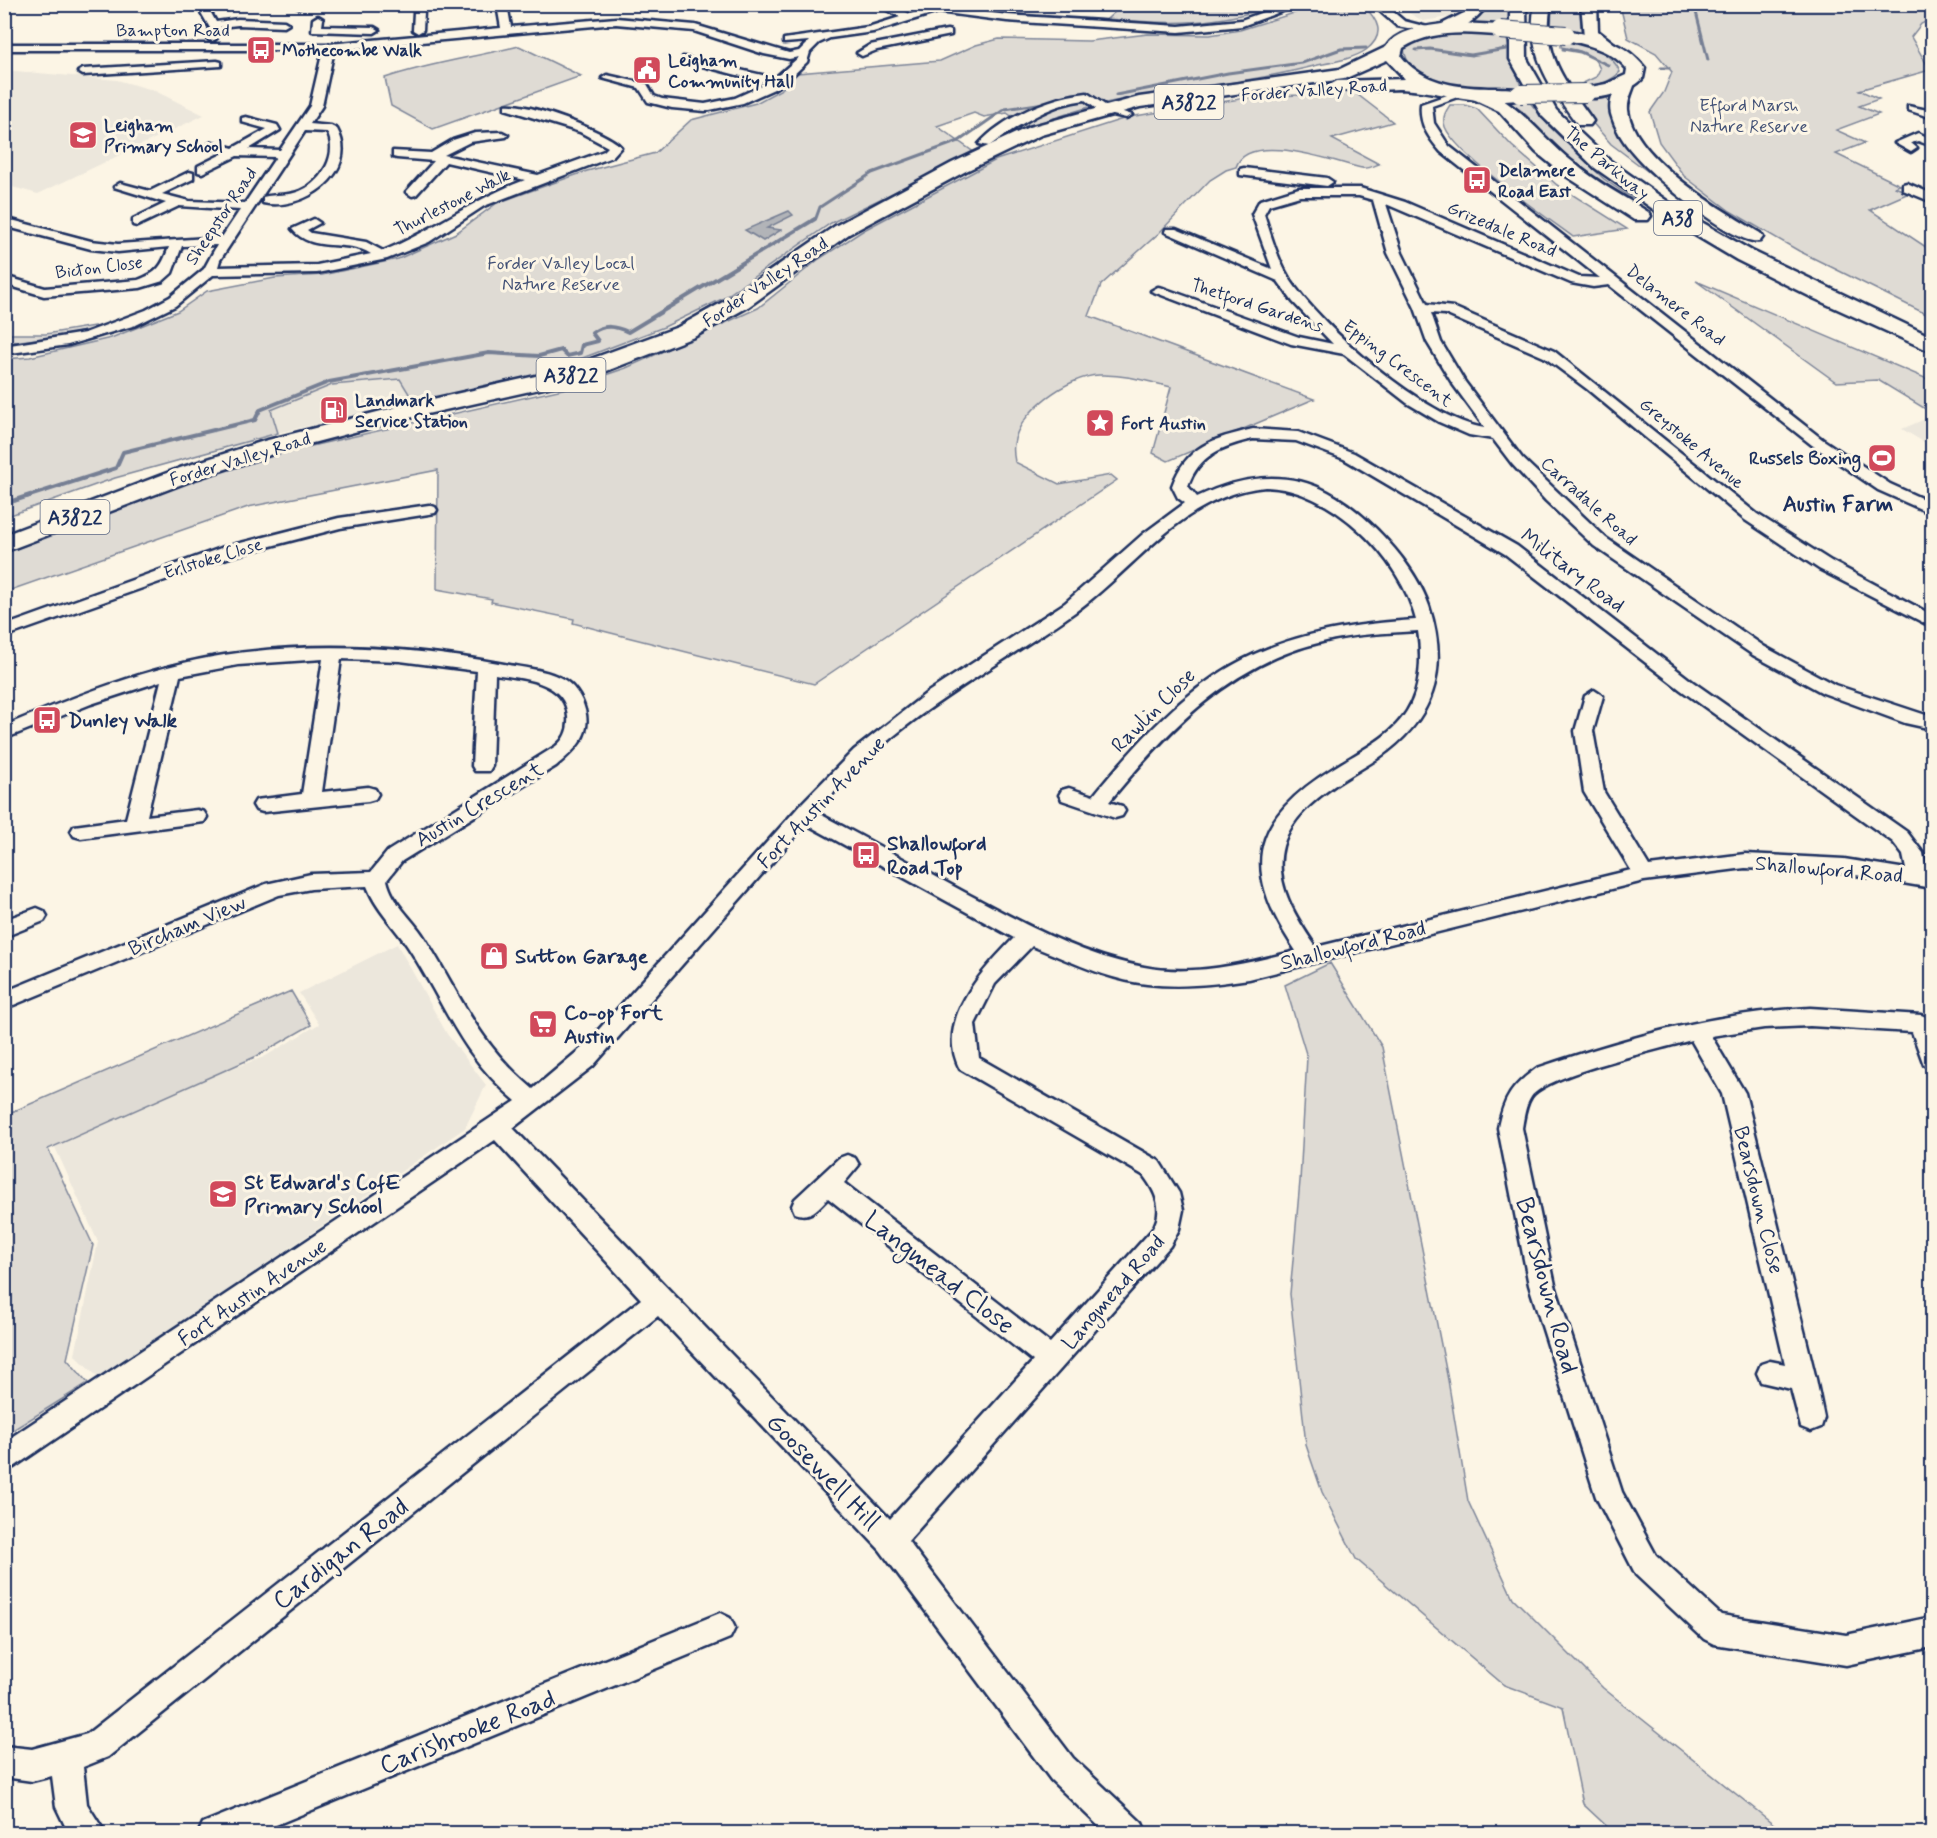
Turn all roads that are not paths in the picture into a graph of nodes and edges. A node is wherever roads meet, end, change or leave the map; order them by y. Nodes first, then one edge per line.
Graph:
1 (201, 4) edge
2 (293, 4) edge
3 (881, 4) edge
4 (1297, 4) edge
5 (1377, 4) edge
6 (1480, 4) edge
7 (1518, 4) edge
8 (1543, 4) edge
9 (1589, 4) edge
10 (299, 5) edge
11 (502, 5) edge
12 (947, 6) edge
13 (622, 8) dead end
14 (419, 12) dead end
15 (910, 18) junction
16 (318, 19) dead end
17 (1392, 19) junction
18 (616, 21) junction
19 (284, 24) dead end
20 (505, 25) junction
21 (880, 27) junction
22 (215, 28) junction
23 (1440, 29) junction
24 (418, 30) junction
25 (202, 33) dead end
26 (947, 33) dead end
27 (45, 35) dead end
28 (181, 35) dead end
29 (827, 36) junction
30 (788, 41) junction
31 (907, 43) junction
32 (446, 45) junction
33 (522, 45) dead end
34 (1608, 45) junction
35 (155, 46) junction
36 (207, 46) junction
37 (9, 47) edge
38 (329, 47) junction
39 (408, 48) dead end
40 (807, 49) junction
41 (1393, 49) junction
42 (775, 50) junction
43 (862, 53) dead end
44 (687, 59) dead end
45 (217, 64) dead end
46 (796, 65) junction
47 (147, 67) junction
48 (83, 72) dead end
49 (607, 78) dead end
50 (777, 82) junction
51 (1626, 83) junction
52 (1469, 93) junction
53 (1427, 94) junction
54 (1100, 106) junction
55 (509, 107) dead end
56 (1912, 108) dead end
57 (539, 115) junction
58 (1126, 115) junction
59 (1932, 115) edge
60 (246, 120) dead end
61 (525, 122) dead end
62 (304, 127) junction
63 (502, 135) dead end
64 (1932, 143) edge
65 (985, 144) dead end
66 (212, 146) dead end
67 (1911, 148) dead end
68 (235, 152) junction
69 (284, 154) junction
70 (397, 154) dead end
71 (438, 158) junction
72 (959, 167) junction
73 (202, 169) dead end
74 (1244, 172) dead end
75 (189, 176) dead end
76 (538, 179) junction
77 (1327, 186) junction
78 (120, 187) dead end
79 (1907, 187) dead end
80 (412, 192) dead end
81 (151, 195) junction
82 (1380, 198) junction
83 (1932, 198) edge
84 (267, 200) dead end
85 (176, 202) junction
86 (248, 207) junction
87 (4, 222) edge
88 (137, 222) dead end
89 (314, 223) dead end
90 (1171, 232) dead end
91 (225, 241) junction
92 (177, 242) junction
93 (382, 256) junction
94 (1277, 264) junction
95 (1257, 268) junction
96 (210, 271) junction
97 (1282, 278) junction
98 (4, 280) edge
99 (1612, 280) junction
100 (1158, 291) dead end
101 (1873, 303) junction
102 (1422, 308) junction
103 (1932, 340) edge
104 (4, 350) edge
105 (1345, 350) junction
106 (1499, 435) junction
107 (145, 489) junction
108 (1195, 503) junction
109 (1932, 509) edge
110 (429, 510) dead end
111 (4, 536) edge
112 (4, 544) edge
113 (1932, 622) edge
114 (1426, 625) junction
115 (4, 632) edge
116 (333, 653) junction
117 (486, 666) junction
118 (171, 671) junction
119 (1594, 696) dead end
120 (1932, 723) edge
121 (4, 733) edge
122 (482, 766) dead end
123 (368, 794) dead end
124 (1069, 795) dead end
125 (311, 800) junction
126 (263, 805) dead end
127 (804, 814) junction
128 (196, 817) dead end
129 (135, 824) junction
130 (81, 831) dead end
131 (1644, 874) junction
132 (376, 879) junction
133 (1925, 879) edge
134 (38, 916) dead end
135 (4, 929) edge
136 (1029, 936) junction
137 (1310, 955) junction
138 (4, 1001) edge
139 (1927, 1024) edge
140 (1696, 1030) junction
141 (1932, 1059) edge
142 (533, 1102) junction
143 (496, 1126) junction
144 (847, 1165) dead end
145 (828, 1184) junction
146 (804, 1206) dead end
147 (659, 1300) junction
148 (1053, 1361) junction
149 (1770, 1373) dead end
150 (1803, 1379) junction
151 (1811, 1418) dead end
152 (4, 1458) edge
153 (890, 1540) junction
154 (720, 1628) dead end
155 (1932, 1632) edge
156 (67, 1757) junction
157 (4, 1761) edge
158 (90, 1833) edge
159 (214, 1833) edge
160 (1131, 1833) edge

1 - 22 street
2 - 10 street
3 - 15 street
4 - 12 street
5 - 17 street
6 - 23 main road
7 - 103 main road, The Parkway / A38
8 - 101 main road, The Parkway / A38
9 - 34 main road
11 - 20 street
12 - 15 street
13 - 18 street
14 - 24 street
15 - 21 street
16 - 24 street
17 - 23 street
17 - 41 street
18 - 20 street, Bampton Road
18 - 42 street, Bampton Road
19 - 22 street
20 - 24 street
20 - 32 street, Bampton Road
21 - 29 street
21 - 31 street
22 - 25 street
22 - 36 street
23 - 34 main road, bridge
23 - 41 main road, Forder Valley Road
26 - 31 street
27 - 28 street
29 - 30 street
29 - 40 street
30 - 40 street
30 - 42 street
31 - 43 street
32 - 33 street, Bampton Road
32 - 38 street, Bampton Road
32 - 39 street, Bampton Road
34 - 51 main road
35 - 36 street, Bampton Road
35 - 37 street, Bampton Road
35 - 47 street
36 - 38 street, Bampton Road
38 - 62 street, Sheepstor Road
40 - 42 street
40 - 46 street
41 - 53 main road
41 - 54 main road, Forder Valley Road / A3822
42 - 46 street
44 - 50 street
45 - 47 street
46 - 50 street
47 - 48 street
49 - 50 street
51 - 52 main road, bridge
51 - 101 main road, A38
52 - 53 main road
52 - 103 main road, A38
53 - 58 main road, Forder Valley Road / A3822
53 - 99 street, Delamere Road
54 - 58 street
54 - 65 street
54 - 72 main road, Forder Valley Road / A3822
55 - 57 street, Thurlestone Walk
56 - 59 street
57 - 61 street
57 - 76 street, Thurlestone Walk
58 - 72 main road, Forder Valley Road / A3822
60 - 68 street
62 - 69 street, Sheepstor Road
62 - 84 street
63 - 71 street, Thurlestone Walk
64 - 67 street
66 - 68 street
68 - 69 street
68 - 73 street
69 - 86 street, Sheepstor Road
70 - 71 street, Thurlestone Walk
71 - 76 street, Thurlestone Walk
71 - 80 street, Thurlestone Walk
72 - 107 main road, Forder Valley Road / A3822
74 - 77 street
75 - 81 street
76 - 93 street, Thurlestone Walk
77 - 82 street, Epping Crescent
77 - 94 street, Epping Crescent
78 - 81 street
79 - 83 street
81 - 85 street
82 - 99 street, Grizedale Road
82 - 102 street, Carradale Road
85 - 86 street
85 - 88 street
86 - 91 street, Sheepstor Road
87 - 92 street, Bicton Close
89 - 93 street, Thurlestone Walk
90 - 95 street
91 - 92 street, Bicton Close
91 - 96 street, Sheepstor Road
92 - 98 street, Bicton Close
93 - 96 street, Thurlestone Walk
94 - 95 street
94 - 97 street, Epping Crescent
95 - 97 street
96 - 104 street, Sheepstor Road
97 - 105 street, Epping Crescent
99 - 109 street, Delamere Road
100 - 105 street, Thetford Gardens
101 - 103 main road, The Parkway / A38
102 - 106 street, Carradale Road
102 - 113 street, Greystoke Avenue
105 - 106 street, Epping Crescent
106 - 120 street, Carradale Road
107 - 111 main road, Forder Valley Road / A3822
107 - 112 main road, Forder Valley Road / A3822
108 - 114 street, Fort Austin Avenue
108 - 127 street, Fort Austin Avenue
108 - 133 street, Military Road
110 - 115 street, Erlstoke Close
114 - 124 street, Rawlin Close
114 - 137 street, Fort Austin Avenue
116 - 117 street, Austin Crescent
116 - 118 street, Austin Crescent
116 - 125 street
117 - 122 street
117 - 132 street, Austin Crescent
118 - 121 street, Austin Crescent
118 - 129 street
119 - 131 street
123 - 125 street
125 - 126 street
127 - 136 street, Shallowford Road
127 - 142 street, Fort Austin Avenue
128 - 129 street
129 - 130 street
131 - 133 street, Shallowford Road
131 - 137 street, Shallowford Road
132 - 138 street, Bircham View
132 - 142 street
134 - 135 street
136 - 137 street, Shallowford Road
136 - 148 street, Langmead Road
139 - 140 street, Bearsdown Road
139 - 141 street, Bearsdown Road
140 - 150 street, Bearsdown Close
140 - 155 street, Bearsdown Road
142 - 143 street, Fort Austin Avenue
143 - 147 street, Goosewell Hill
143 - 152 street, Fort Austin Avenue
144 - 145 street
145 - 146 street
145 - 148 street, Langmead Close
147 - 153 street, Goosewell Hill
147 - 156 street, Cardigan Road
148 - 153 street, Langmead Road
149 - 150 street
150 - 151 street, Bearsdown Close
153 - 160 street, Goosewell Hill
154 - 159 street, Carisbrooke Road
156 - 157 street, Cardigan Road
156 - 158 street

